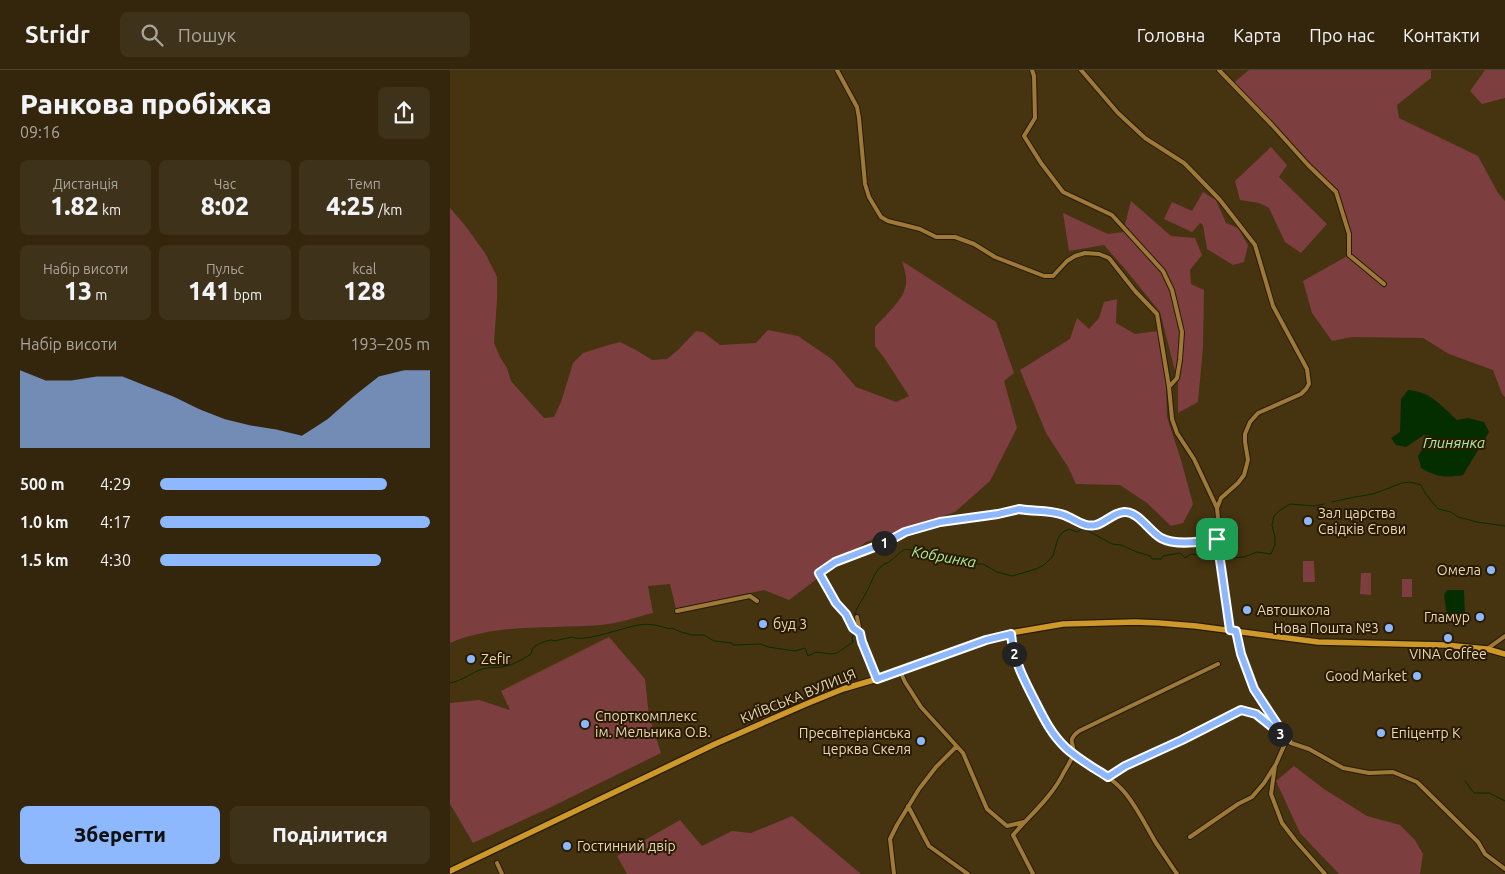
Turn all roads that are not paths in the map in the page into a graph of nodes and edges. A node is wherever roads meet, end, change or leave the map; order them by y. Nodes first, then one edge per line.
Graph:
1 (837, 70) edge
2 (1032, 70) edge
3 (1081, 70) edge
4 (1219, 70) edge
5 (1384, 284) dead end
6 (1169, 387) junction
7 (1217, 508) junction
8 (1217, 539) junction
9 (757, 601) dead end
10 (677, 611) dead end
11 (857, 617) dead end
12 (856, 631) junction
13 (1233, 631) junction
14 (1011, 634) junction
15 (1505, 636) edge
16 (1488, 649) junction
17 (1505, 654) edge
18 (1218, 664) dead end
19 (900, 671) junction
20 (877, 679) junction
21 (1287, 739) junction
22 (956, 746) junction
23 (1073, 754) junction
24 (1276, 764) junction
25 (1108, 777) junction
26 (908, 806) junction
27 (1024, 822) junction
28 (1190, 837) dead end
29 (497, 863) dead end
30 (1505, 869) edge
31 (450, 871) edge
32 (502, 874) edge
33 (894, 874) edge
34 (968, 874) edge
35 (1033, 874) edge
36 (1178, 874) edge
37 (1325, 874) edge

1 - 6 street
2 - 6 street
3 - 7 street
4 - 5 street
6 - 7 street
7 - 8 street
8 - 12 street
8 - 13 street
9 - 10 street
11 - 12 street
12 - 20 street
13 - 14 main road, КИЇВСЬКА ВУЛИЦЯ
13 - 16 main road, КИЇВСЬКА ВУЛИЦЯ
13 - 21 street
14 - 19 main road, КИЇВСЬКА ВУЛИЦЯ
14 - 23 street
15 - 16 street
16 - 17 main road, КИЇВСЬКА ВУЛИЦЯ
18 - 23 street
19 - 20 main road, КИЇВСЬКА ВУЛИЦЯ
19 - 22 street
20 - 31 main road, КИЇВСЬКА ВУЛИЦЯ
21 - 24 street
21 - 25 street
21 - 30 street
22 - 26 street
22 - 27 street
23 - 25 street
23 - 27 street
24 - 28 street
24 - 37 street
25 - 36 street
26 - 33 street
26 - 34 street
27 - 35 street
29 - 32 street

